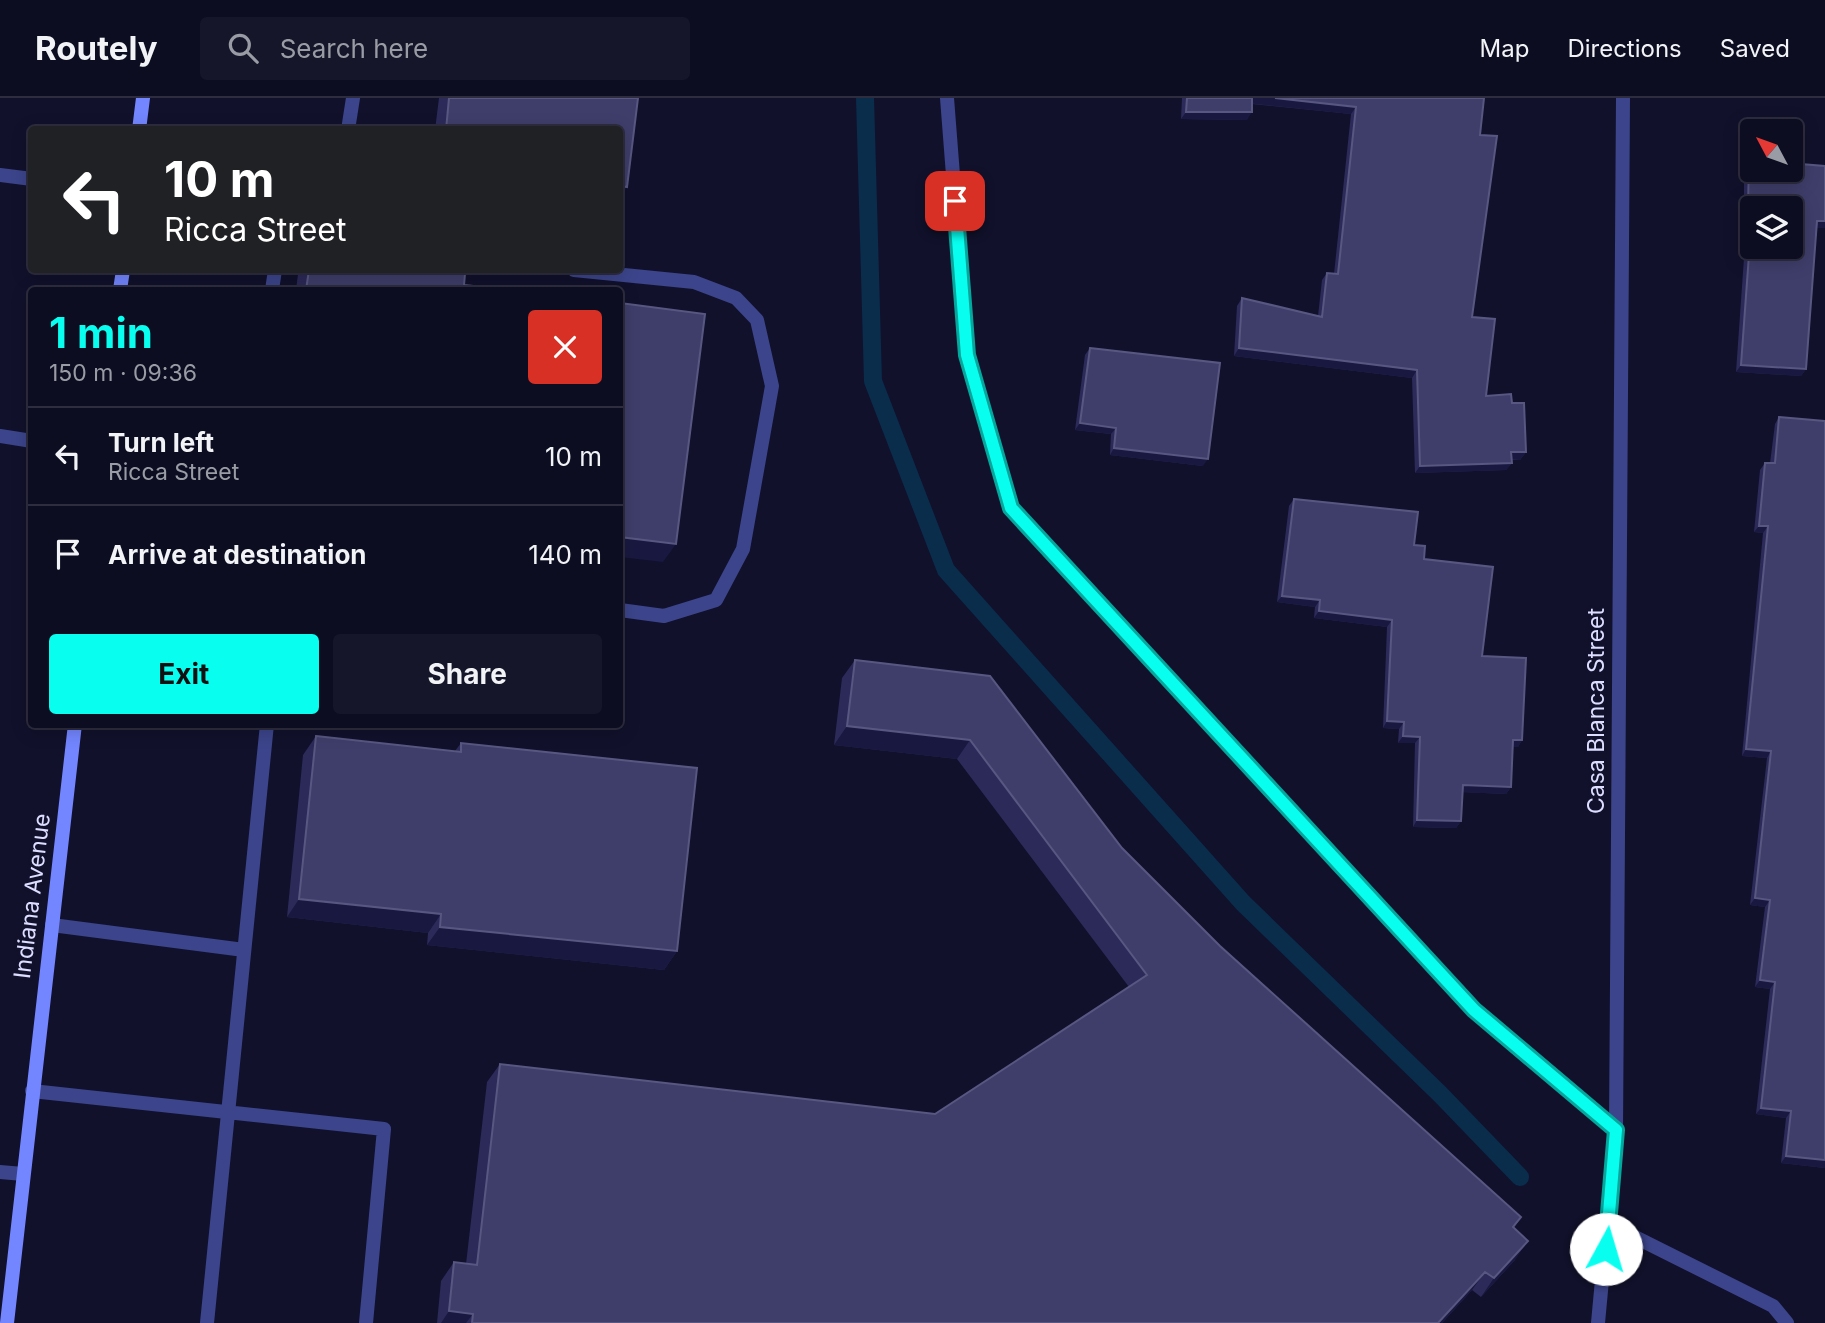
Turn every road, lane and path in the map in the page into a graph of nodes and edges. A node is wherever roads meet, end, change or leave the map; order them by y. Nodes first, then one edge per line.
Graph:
1 (143, 98) edge
2 (353, 98) edge
3 (947, 98) edge
4 (1623, 98) edge
5 (140, 126) edge
6 (349, 126) edge
7 (0, 175) edge
8 (28, 178) edge
9 (604, 273) edge
10 (0, 436) edge
11 (28, 440) edge
12 (623, 610) edge
13 (75, 728) edge
14 (267, 728) edge
15 (52, 925) junction
16 (244, 950) junction
17 (32, 1091) junction
18 (228, 1110) junction
19 (1616, 1130) junction
20 (0, 1172) edge
21 (23, 1174) junction
22 (1609, 1224) junction
23 (6, 1323) edge
24 (207, 1323) edge
25 (366, 1323) edge
26 (1598, 1323) edge
27 (1787, 1323) edge

1 - 5 main road
2 - 6 street
3 - 19 street
4 - 19 street, Casa Blanca Street
7 - 8 street
9 - 12 street
10 - 11 street
13 - 15 main road, Indiana Avenue
14 - 16 street
15 - 16 street
15 - 17 main road, Indiana Avenue
16 - 18 street
17 - 18 street
17 - 21 main road, Indiana Avenue
18 - 24 street
18 - 25 street
19 - 22 street, Casa Blanca Street
20 - 21 street
21 - 23 main road, Indiana Avenue
22 - 26 street, Casa Blanca Street
22 - 27 street

